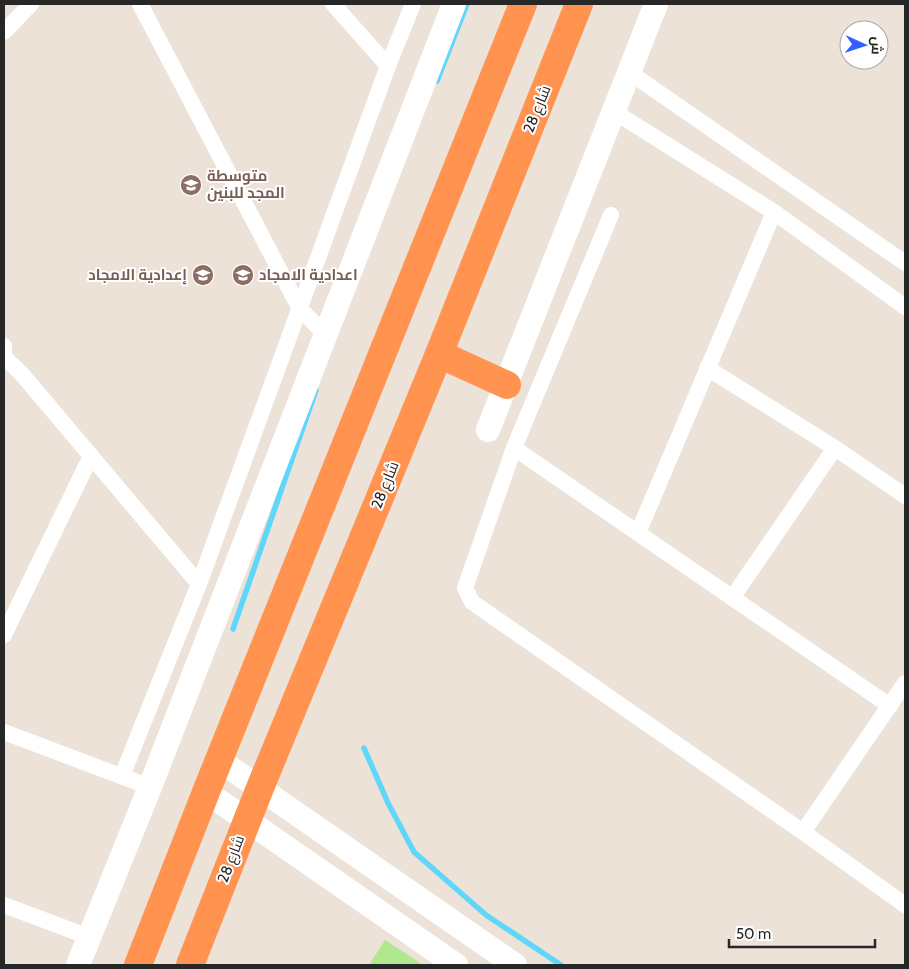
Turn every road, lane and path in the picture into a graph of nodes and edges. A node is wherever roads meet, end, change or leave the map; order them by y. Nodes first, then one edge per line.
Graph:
1 (30, 4) edge
2 (140, 4) edge
3 (333, 4) edge
4 (413, 4) edge
5 (454, 4) edge
6 (524, 4) edge
7 (580, 4) edge
8 (656, 4) edge
9 (4, 32) edge
10 (388, 66) junction
11 (629, 72) junction
12 (613, 112) junction
13 (774, 212) junction
14 (611, 215) dead end
15 (905, 263) edge
16 (905, 307) edge
17 (300, 309) junction
18 (326, 335) junction
19 (4, 353) edge
20 (439, 354) junction
21 (707, 368) junction
22 (507, 386) junction
23 (488, 430) dead end
24 (514, 448) junction
25 (834, 448) junction
26 (91, 456) junction
27 (905, 496) edge
28 (638, 533) junction
29 (199, 584) junction
30 (732, 598) junction
31 (4, 635) edge
32 (905, 683) edge
33 (890, 706) junction
34 (4, 732) edge
35 (219, 760) junction
36 (122, 776) junction
37 (150, 787) junction
38 (260, 788) junction
39 (206, 792) junction
40 (247, 820) junction
41 (803, 832) junction
42 (4, 905) edge
43 (905, 905) edge
44 (89, 937) junction
45 (78, 965) edge
46 (138, 965) edge
47 (190, 965) edge
48 (456, 965) edge
49 (515, 965) edge

1 - 9 street
2 - 17 street
3 - 10 street
4 - 10 street
5 - 18 main road
6 - 35 highway
7 - 20 highway, شارع 28
8 - 11 main road
10 - 17 street
11 - 12 main road
11 - 15 street
12 - 13 street
12 - 22 main road
13 - 16 street
13 - 21 street
14 - 24 street
17 - 18 street
17 - 29 street
18 - 37 main road
19 - 26 street
20 - 22 highway
20 - 38 highway, شارع 28
21 - 25 street
21 - 28 street
22 - 23 main road
24 - 28 street
24 - 41 street
25 - 27 street
25 - 30 street
26 - 29 street
26 - 31 street
28 - 30 street
29 - 36 street
30 - 33 street
32 - 33 street
33 - 41 street
34 - 36 street
35 - 38 main road
35 - 39 highway
36 - 37 street
37 - 44 main road
38 - 40 highway, شارع 28
38 - 49 main road
39 - 40 main road
39 - 46 highway
40 - 47 highway, شارع 28
40 - 48 main road
41 - 43 street
42 - 44 street
44 - 45 main road

